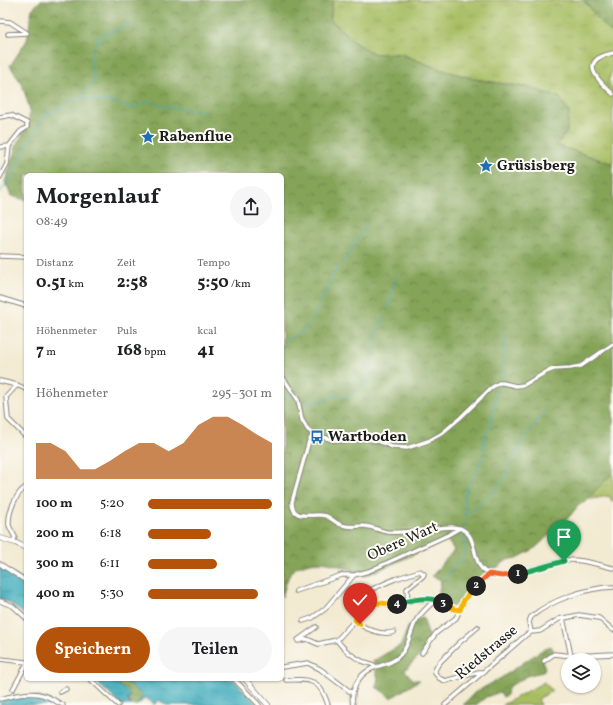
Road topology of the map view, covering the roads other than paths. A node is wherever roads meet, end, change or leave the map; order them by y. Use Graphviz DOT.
graph roads {
  1 [pos="0,20"];
  2 [pos="8,34"];
  3 [pos="613,53"];
  4 [pos="613,94"];
  5 [pos="0,117"];
  6 [pos="9,146"];
  7 [pos="0,147"];
  8 [pos="0,177"];
  9 [pos="0,256"];
  10 [pos="24,257"];
  11 [pos="0,298"];
  12 [pos="24,305"];
  13 [pos="613,344"];
  14 [pos="284,379"];
  15 [pos="0,381"];
  16 [pos="17,385"];
  17 [pos="24,388"];
  18 [pos="313,434"];
  19 [pos="24,435"];
  20 [pos="24,489"];
  21 [pos="460,528"];
  22 [pos="0,538"];
  23 [pos="13,542"];
  24 [pos="24,547"];
  25 [pos="0,564"];
  26 [pos="613,568"];
  27 [pos="489,574"];
  28 [pos="354,575"];
  29 [pos="24,580"];
  30 [pos="613,587"];
  31 [pos="372,590"];
  32 [pos="296,591"];
  33 [pos="1,596"];
  34 [pos="435,600"];
  35 [pos="0,601"];
  36 [pos="408,601"];
  37 [pos="460,610"];
  38 [pos="24,616"];
  39 [pos="563,618"];
  40 [pos="355,620"];
  41 [pos="303,621"];
  42 [pos="316,627"];
  43 [pos="478,627"];
  44 [pos="613,630"];
  45 [pos="394,632"];
  46 [pos="531,632"];
  47 [pos="337,640"];
  48 [pos="422,653"];
  49 [pos="570,653"];
  50 [pos="613,654"];
  51 [pos="561,655"];
  52 [pos="601,655"];
  53 [pos="0,659"];
  54 [pos="544,661"];
  55 [pos="24,664"];
  56 [pos="284,667"];
  57 [pos="376,667"];
  58 [pos="24,668"];
  59 [pos="484,672"];
  60 [pos="286,680"];
  61 [pos="92,681"];
  62 [pos="236,681"];
  63 [pos="246,681"];
  64 [pos="66,688"];
  65 [pos="13,689"];
  66 [pos="60,692"];
  67 [pos="352,694"];
  68 [pos="0,699"];
  69 [pos="63,705"];
  70 [pos="118,705"];
  71 [pos="260,705"];
  72 [pos="268,705"];
  73 [pos="328,705"];
  74 [pos="353,705"];
  75 [pos="445,705"];
  1 -- 2 [label="street"];
  3 -- 4 [label="street"];
  5 -- 6 [label="street"];
  6 -- 7 [label="street"];
  6 -- 8 [label="street"];
  9 -- 10 [label="street"];
  11 -- 12 [label="street"];
  13 -- 18 [label="street"];
  14 -- 18 [label="street"];
  15 -- 16 [label="street"];
  16 -- 17 [label="street"];
  16 -- 19 [label="street"];
  18 -- 21 [label="street"];
  20 -- 23 [label="street"];
  21 -- 27 [label="street"];
  21 -- 28 [label="street, Obere Wart"];
  22 -- 23 [label="main road"];
  23 -- 24 [label="main road"];
  25 -- 29 [label="street"];
  26 -- 27 [label="street"];
  27 -- 37 [label="street"];
  28 -- 32 [label="street, Obere Wart"];
  28 -- 41 [label="street, Obere Wart"];
  30 -- 46 [label="street"];
  31 -- 36 [label="street"];
  33 -- 35 [label="street"];
  34 -- 36 [label="street"];
  34 -- 37 [label="street"];
  34 -- 57 [label="street"];
  35 -- 38 [label="street"];
  36 -- 40 [label="street"];
  37 -- 48 [label="street"];
  39 -- 44 [label="street, Riedstrasse"];
  39 -- 46 [label="street, Riedstrasse"];
  39 -- 49 [label="street"];
  40 -- 45 [label="street"];
  40 -- 47 [label="street"];
  42 -- 47 [label="street"];
  43 -- 59 [label="street"];
  46 -- 59 [label="street, Riedstrasse"];
  47 -- 57 [label="street"];
  50 -- 52 [label="street"];
  51 -- 54 [label="street"];
  53 -- 55 [label="street"];
  56 -- 67 [label="street"];
  57 -- 67 [label="street"];
  58 -- 65 [label="street"];
  59 -- 75 [label="street, Riedstrasse"];
  60 -- 73 [label="street"];
  61 -- 70 [label="street"];
  62 -- 71 [label="street"];
  63 -- 72 [label="main road"];
  64 -- 66 [label="street"];
  67 -- 74 [label="street"];
  68 -- 69 [label="street"];
}
